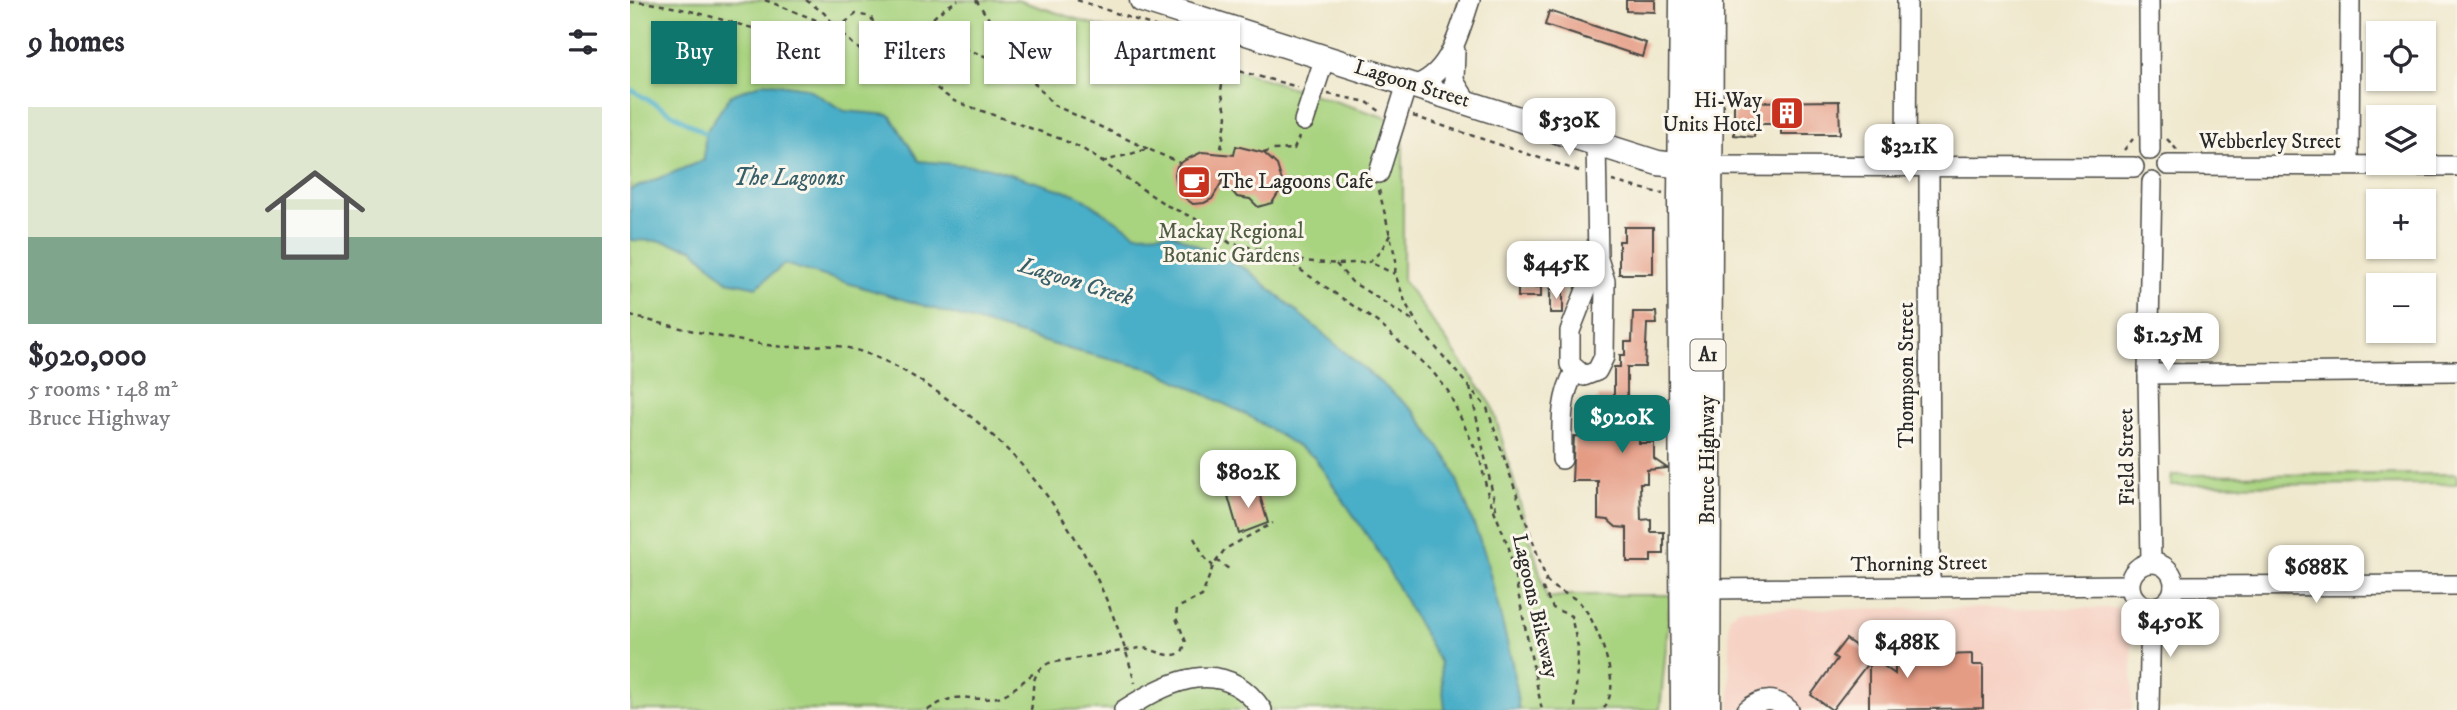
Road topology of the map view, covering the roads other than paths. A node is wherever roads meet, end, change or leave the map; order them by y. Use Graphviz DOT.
graph roads {
  1 [pos="1142,0"];
  2 [pos="1470,0"];
  3 [pos="1685,0"];
  4 [pos="1709,0"];
  5 [pos="1907,0"];
  6 [pos="2149,0"];
  7 [pos="2350,0"];
  8 [pos="1455,43"];
  9 [pos="1325,57"];
  10 [pos="1410,85"];
  11 [pos="1466,100"];
  12 [pos="1304,121"];
  13 [pos="1596,142"];
  14 [pos="2150,150"];
  15 [pos="1906,164"];
  16 [pos="1930,164"];
  17 [pos="2168,165"];
  18 [pos="2349,165"];
  19 [pos="1696,166"];
  20 [pos="2457,166"];
  21 [pos="2134,167"];
  22 [pos="1379,173"];
  23 [pos="2152,183"];
  24 [pos="1598,259"];
  25 [pos="1575,371"];
  26 [pos="2457,371"];
  27 [pos="2148,374"];
  28 [pos="1562,459"];
  29 [pos="2151,563"];
  30 [pos="2129,585"];
  31 [pos="2457,585"];
  32 [pos="1930,586"];
  33 [pos="2174,586"];
  34 [pos="1708,589"];
  35 [pos="2151,608"];
  36 [pos="1124,710"];
  37 [pos="1262,710"];
  38 [pos="1685,710"];
  39 [pos="1706,710"];
  40 [pos="1747,710"];
  41 [pos="1789,710"];
  42 [pos="2149,710"];
  1 -- 9 [label="main road, Lagoon Street"];
  2 -- 8 [label="street"];
  3 -- 19 [label="highway, Bruce Highway / A1"];
  4 -- 19 [label="highway, Bruce Highway / A1"];
  5 -- 15 [label="street"];
  6 -- 14 [label="street"];
  7 -- 18 [label="street"];
  8 -- 10 [label="street"];
  8 -- 11 [label="street"];
  9 -- 10 [label="main road, Lagoon Street"];
  9 -- 12 [label="street"];
  10 -- 11 [label="main road, Lagoon Street"];
  10 -- 22 [label="street"];
  11 -- 13 [label="main road, Lagoon Street"];
  13 -- 19 [label="main road, Lagoon Street"];
  13 -- 24 [label="street"];
  14 -- 17 [label="street"];
  14 -- 21 [label="street"];
  15 -- 16 [label="street"];
  15 -- 19 [label="street"];
  16 -- 21 [label="street"];
  16 -- 32 [label="street, Thompson Street"];
  17 -- 18 [label="street, Webberley Street"];
  17 -- 23 [label="street"];
  18 -- 20 [label="street, Webberley Street"];
  19 -- 34 [label="highway, Bruce Highway / A1"];
  19 -- 38 [label="highway, Bruce Highway / A1"];
  21 -- 23 [label="street"];
  23 -- 27 [label="street, Field Street"];
  24 -- 25 [label="street"];
  24 -- 25 [label="street"];
  25 -- 28 [label="street"];
  26 -- 27 [label="street"];
  27 -- 29 [label="street, Field Street"];
  29 -- 30 [label="street"];
  29 -- 33 [label="street"];
  30 -- 32 [label="street, Thorning Street"];
  30 -- 35 [label="street"];
  31 -- 33 [label="street"];
  32 -- 34 [label="street, Thorning Street"];
  33 -- 35 [label="street"];
  34 -- 39 [label="highway, Bruce Highway / A1"];
  35 -- 42 [label="street"];
  36 -- 37 [label="street"];
  40 -- 41 [label="street"];
}
